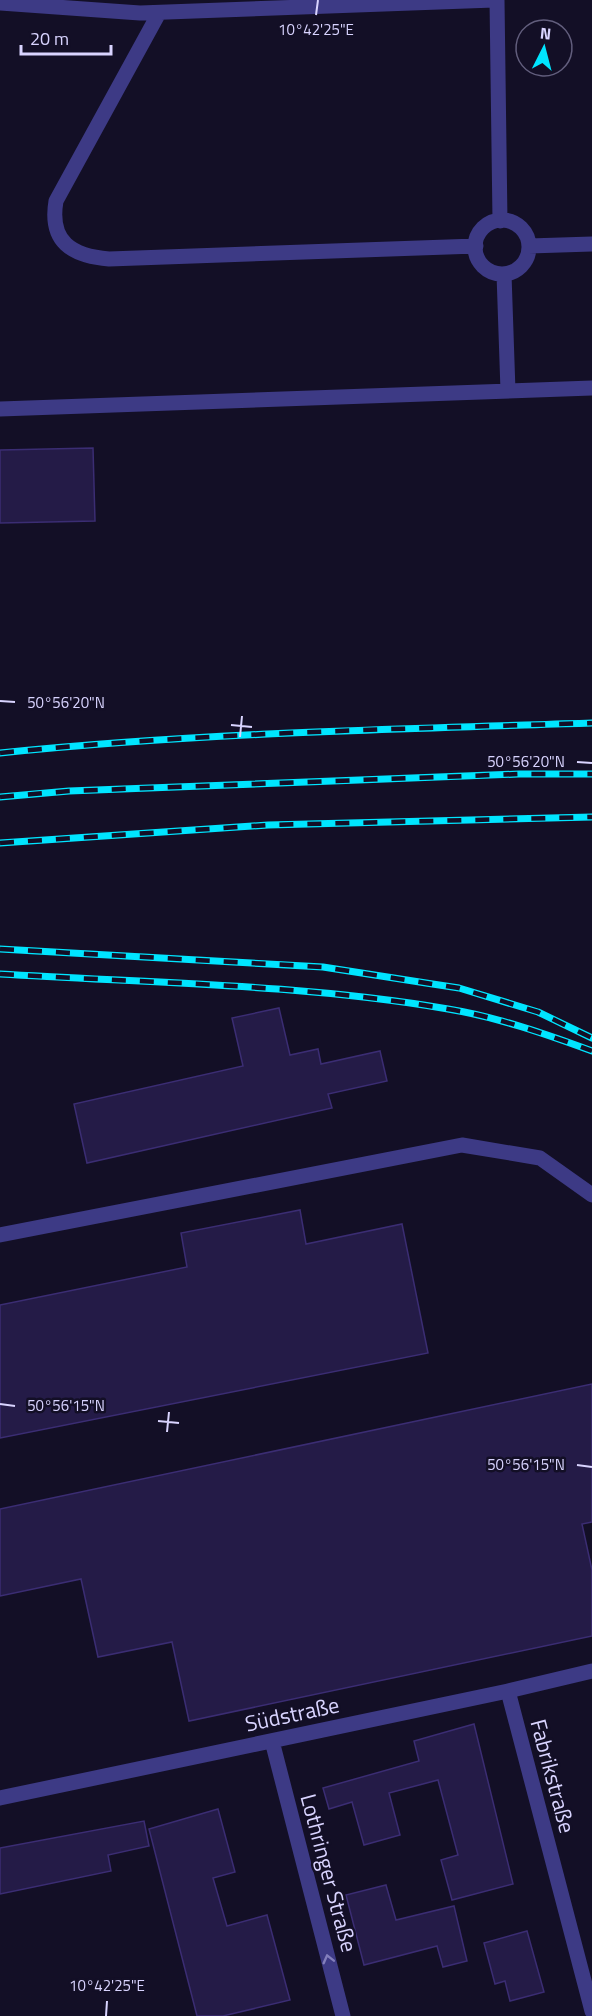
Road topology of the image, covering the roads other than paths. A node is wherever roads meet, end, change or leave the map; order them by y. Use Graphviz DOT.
graph roads {
  1 [pos="495,0"];
  2 [pos="0,3"];
  3 [pos="159,13"];
  4 [pos="500,221"];
  5 [pos="592,244"];
  6 [pos="476,246"];
  7 [pos="529,246"];
  8 [pos="504,274"];
  9 [pos="592,388"];
  10 [pos="508,391"];
  11 [pos="0,409"];
  12 [pos="592,1195"];
  13 [pos="0,1235"];
  14 [pos="592,1671"];
  15 [pos="508,1691"];
  16 [pos="272,1741"];
  17 [pos="0,1798"];
  18 [pos="592,2011"];
  19 [pos="343,2016"];
  1 -- 3 [label="street"];
  1 -- 4 [label="street"];
  2 -- 3 [label="street"];
  3 -- 6 [label="street"];
  4 -- 6 [label="street"];
  4 -- 7 [label="street"];
  5 -- 7 [label="street"];
  6 -- 8 [label="street"];
  7 -- 8 [label="street"];
  8 -- 10 [label="street"];
  9 -- 10 [label="street"];
  10 -- 11 [label="street"];
  12 -- 13 [label="street"];
  14 -- 15 [label="street, Südstraße"];
  15 -- 16 [label="street, Südstraße"];
  15 -- 18 [label="street, Fabrikstraße"];
  16 -- 17 [label="street, Südstraße"];
  19 -- 16 [label="street, Lothringer Straße, one-way"];
}
